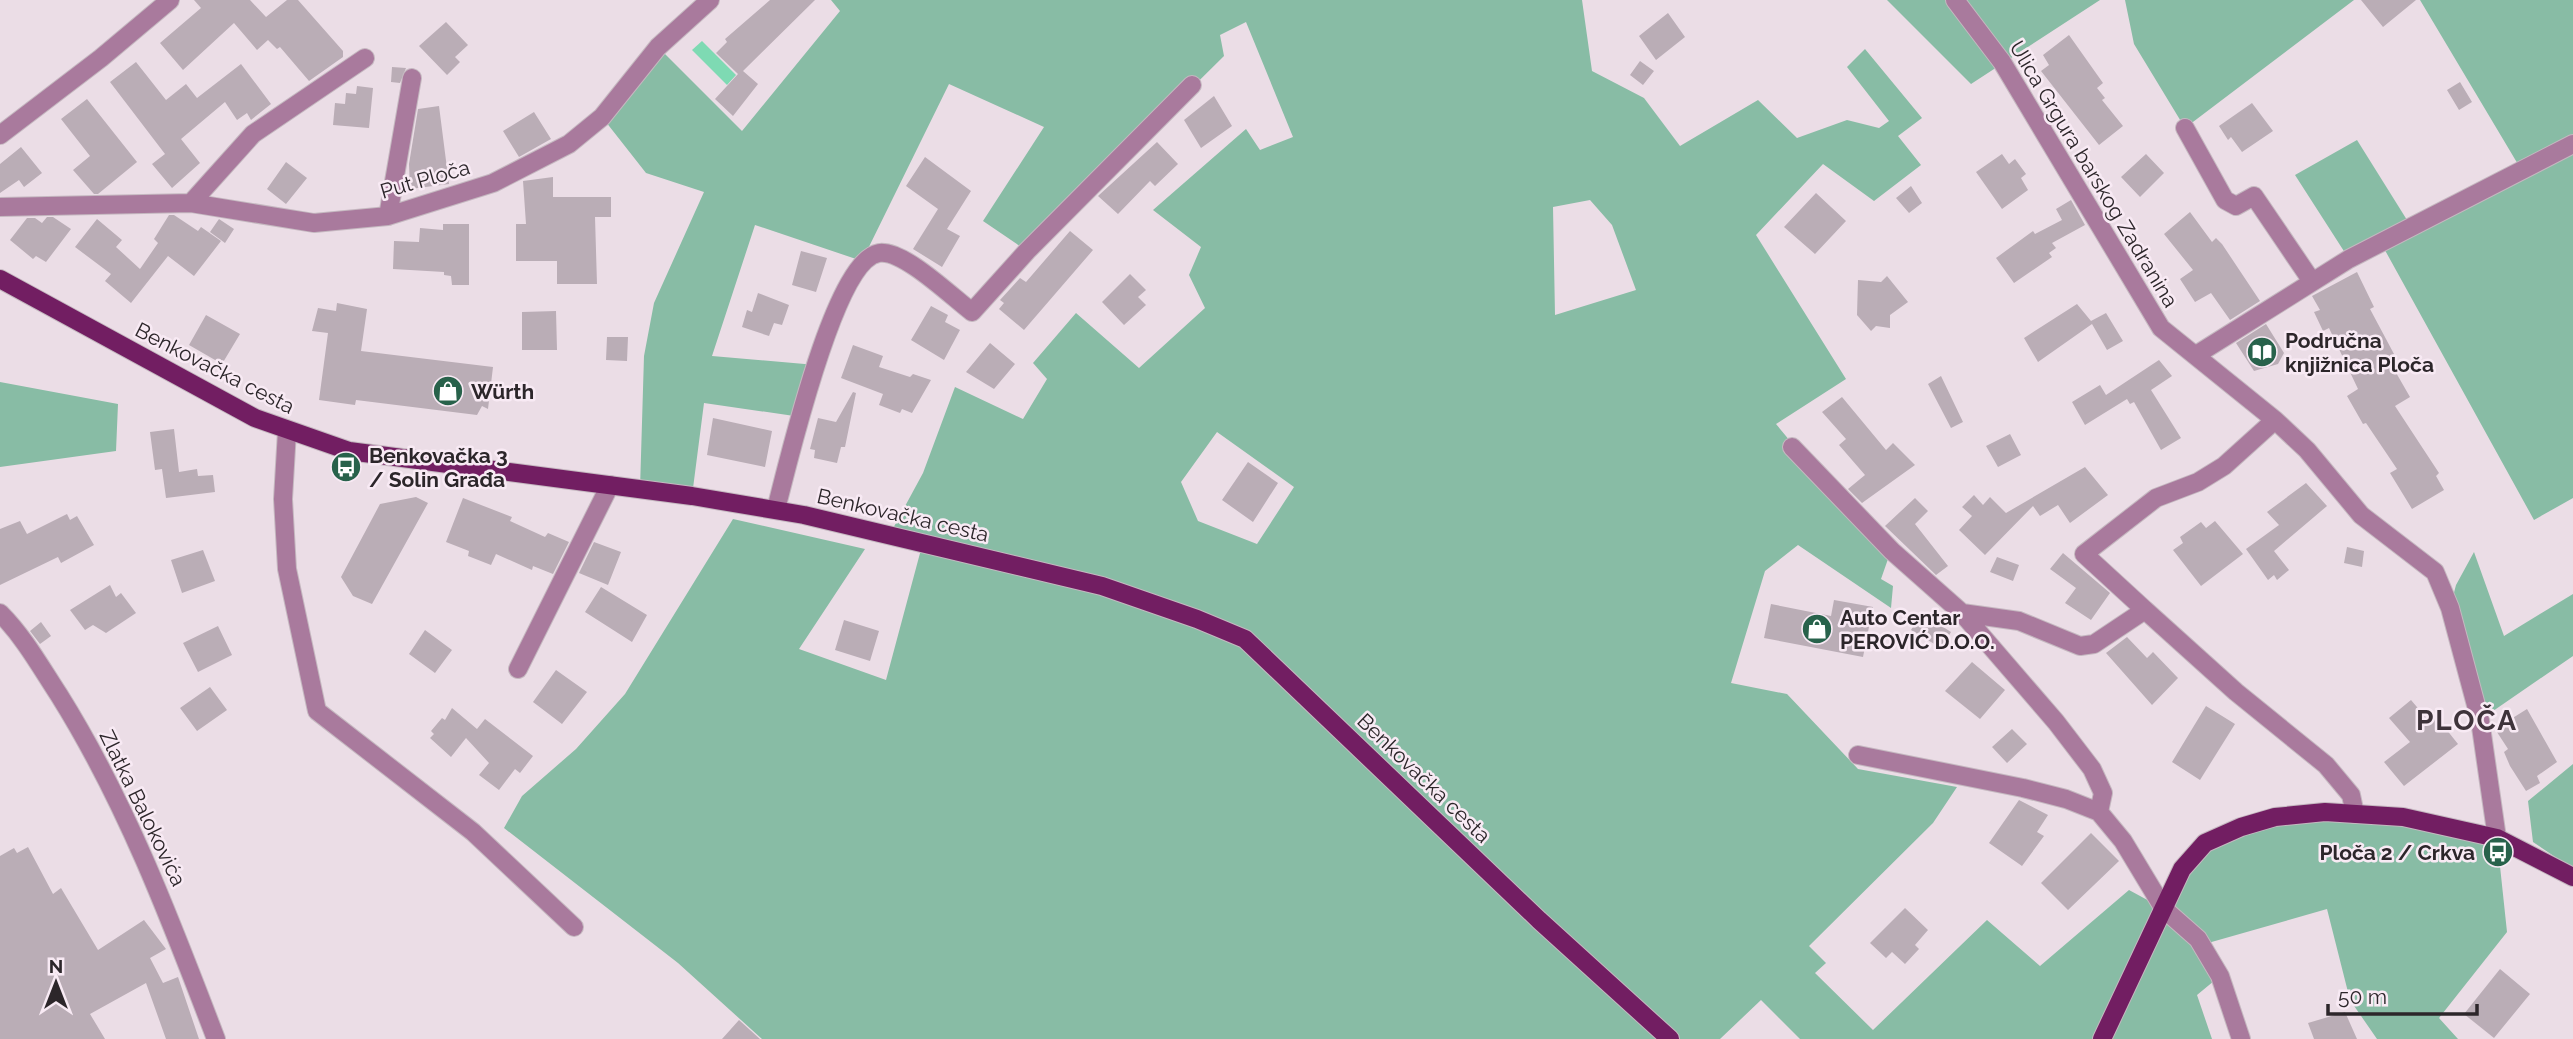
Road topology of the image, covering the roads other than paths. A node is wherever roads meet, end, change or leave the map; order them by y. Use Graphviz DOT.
graph roads {
  1 [pos="170,0"];
  2 [pos="710,0"];
  3 [pos="1955,0"];
  4 [pos="365,58"];
  5 [pos="412,78"];
  6 [pos="1192,85"];
  7 [pos="2185,128"];
  8 [pos="0,135"];
  9 [pos="2573,144"];
  10 [pos="191,203"];
  11 [pos="0,207"];
  12 [pos="388,216"];
  13 [pos="0,279"];
  14 [pos="2311,280"];
  15 [pos="2196,355"];
  16 [pos="2276,420"];
  17 [pos="287,431"];
  18 [pos="1792,447"];
  19 [pos="610,485"];
  20 [pos="776,509"];
  21 [pos="2145,610"];
  22 [pos="0,612"];
  23 [pos="1962,613"];
  24 [pos="518,669"];
  25 [pos="1858,755"];
  26 [pos="2099,813"];
  27 [pos="2354,814"];
  28 [pos="2497,838"];
  29 [pos="2573,877"];
  30 [pos="2164,909"];
  31 [pos="574,927"];
  32 [pos="216,1039"];
  33 [pos="1670,1039"];
  34 [pos="2102,1039"];
  35 [pos="2241,1039"];
  1 -- 8 [label="street"];
  2 -- 12 [label="street, Put Ploča"];
  3 -- 15 [label="street, Ulica Grgura barskog Zadranina"];
  4 -- 10 [label="street"];
  5 -- 12 [label="street"];
  6 -- 20 [label="street"];
  7 -- 14 [label="street"];
  9 -- 14 [label="street"];
  10 -- 11 [label="street, Put Ploča"];
  10 -- 12 [label="street, Put Ploča"];
  13 -- 17 [label="main road, Benkovačka cesta"];
  14 -- 15 [label="street"];
  15 -- 16 [label="street, Ulica Grgura barskog Zadranina"];
  16 -- 21 [label="street"];
  16 -- 28 [label="street, Ulica Grgura barskog Zadranina"];
  17 -- 19 [label="main road, Benkovačka cesta"];
  17 -- 31 [label="street"];
  18 -- 23 [label="street"];
  19 -- 20 [label="main road, Benkovačka cesta"];
  19 -- 24 [label="street"];
  20 -- 33 [label="main road, Benkovačka cesta"];
  21 -- 23 [label="street"];
  21 -- 27 [label="street"];
  22 -- 32 [label="street, Zlatka Balokovića"];
  23 -- 26 [label="street"];
  25 -- 26 [label="street"];
  26 -- 30 [label="street"];
  27 -- 28 [label="main road"];
  27 -- 30 [label="main road"];
  28 -- 29 [label="main road"];
  30 -- 34 [label="main road"];
  30 -- 35 [label="street"];
}
